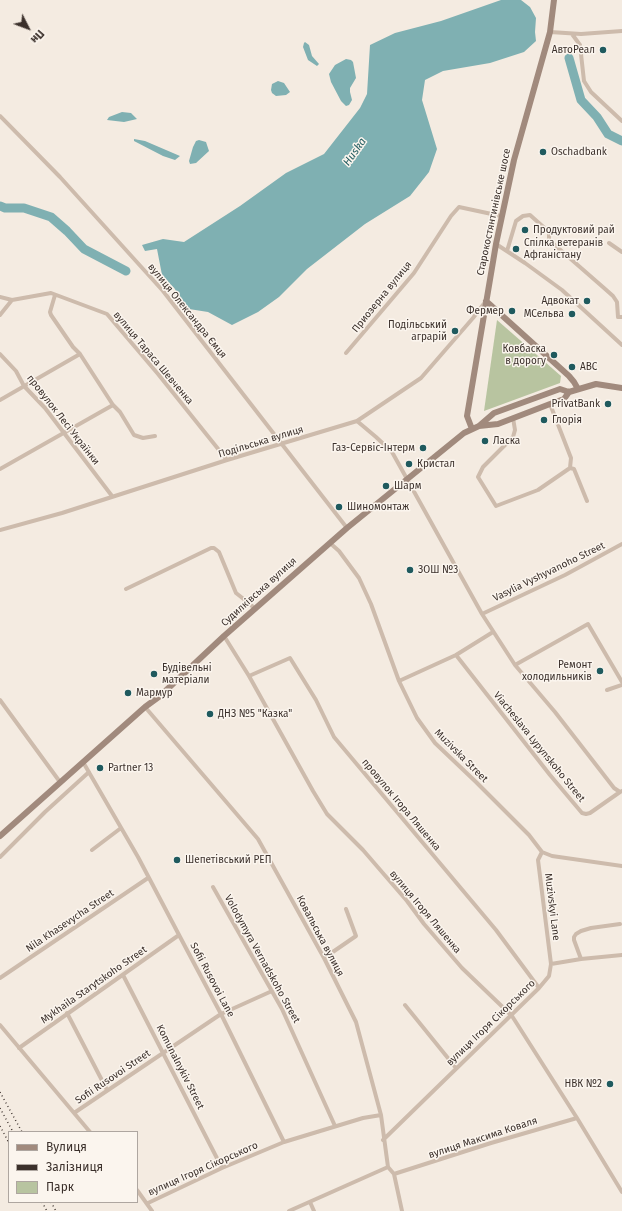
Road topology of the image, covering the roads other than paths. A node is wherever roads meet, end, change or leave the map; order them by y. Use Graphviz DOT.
graph roads {
  1 [pos="554,0"];
  2 [pos="622,31"];
  3 [pos="550,32"];
  4 [pos="572,34"];
  5 [pos="0,116"];
  6 [pos="622,121"];
  7 [pos="501,216"];
  8 [pos="609,243"];
  9 [pos="496,244"];
  10 [pos="507,251"];
  11 [pos="622,252"];
  12 [pos="55,294"];
  13 [pos="0,297"];
  14 [pos="12,300"];
  15 [pos="486,301"];
  16 [pos="0,315"];
  17 [pos="622,317"];
  18 [pos="622,344"];
  19 [pos="346,353"];
  20 [pos="0,354"];
  21 [pos="80,354"];
  22 [pos="24,386"];
  23 [pos="622,388"];
  24 [pos="578,390"];
  25 [pos="569,392"];
  26 [pos="0,400"];
  27 [pos="550,404"];
  28 [pos="113,405"];
  29 [pos="514,418"];
  30 [pos="357,421"];
  31 [pos="479,426"];
  32 [pos="472,429"];
  33 [pos="64,432"];
  34 [pos="155,436"];
  35 [pos="282,444"];
  36 [pos="227,460"];
  37 [pos="570,468"];
  38 [pos="0,469"];
  39 [pos="408,479"];
  40 [pos="112,496"];
  41 [pos="587,501"];
  42 [pos="347,528"];
  43 [pos="0,530"];
  44 [pos="330,542"];
  45 [pos="622,544"];
  46 [pos="126,589"];
  47 [pos="255,609"];
  48 [pos="482,614"];
  49 [pos="493,632"];
  50 [pos="224,636"];
  51 [pos="456,655"];
  52 [pos="515,665"];
  53 [pos="249,676"];
  54 [pos="399,681"];
  55 [pos="622,682"];
  56 [pos="622,685"];
  57 [pos="607,690"];
  58 [pos="0,700"];
  59 [pos="145,707"];
  60 [pos="83,762"];
  61 [pos="89,772"];
  62 [pos="60,782"];
  63 [pos="621,792"];
  64 [pos="121,828"];
  65 [pos="0,836"];
  66 [pos="92,850"];
  67 [pos="542,852"];
  68 [pos="0,857"];
  69 [pos="622,866"];
  70 [pos="148,878"];
  71 [pos="214,887"];
  72 [pos="346,909"];
  73 [pos="620,924"];
  74 [pos="179,935"];
  75 [pos="622,955"];
  76 [pos="324,958"];
  77 [pos="581,959"];
  78 [pos="551,964"];
  79 [pos="123,975"];
  80 [pos="0,978"];
  81 [pos="539,988"];
  82 [pos="272,991"];
  83 [pos="406,1005"];
  84 [pos="67,1013"];
  85 [pos="221,1014"];
  86 [pos="512,1016"];
  87 [pos="0,1025"];
  88 [pos="19,1048"];
  89 [pos="164,1053"];
  90 [pos="456,1068"];
  91 [pos="107,1090"];
  92 [pos="74,1113"];
  93 [pos="381,1115"];
  94 [pos="577,1118"];
  95 [pos="336,1126"];
  96 [pos="89,1131"];
  97 [pos="383,1140"];
  98 [pos="284,1142"];
  99 [pos="388,1167"];
  100 [pos="222,1168"];
  101 [pos="394,1174"];
  102 [pos="138,1191"];
  103 [pos="622,1192"];
  104 [pos="310,1202"];
  105 [pos="148,1203"];
  106 [pos="152,1211"];
  107 [pos="289,1211"];
  108 [pos="314,1211"];
  109 [pos="402,1211"];
  1 -- 3 [label="main road, Старокостянтинівське шосе"];
  2 -- 4 [label="street"];
  3 -- 4 [label="street"];
  3 -- 7 [label="main road, Старокостянтинівське шосе"];
  4 -- 6 [label="street"];
  5 -- 35 [label="street, вулиця Олександра Ємця"];
  7 -- 9 [label="main road, Старокостянтинівське шосе"];
  7 -- 19 [label="street, Приозерна вулиця"];
  8 -- 11 [label="street"];
  9 -- 10 [label="street"];
  9 -- 15 [label="main road, Старокостянтинівське шосе"];
  10 -- 17 [label="street"];
  10 -- 18 [label="street"];
  12 -- 14 [label="street, вулиця Тараса Шевченка"];
  12 -- 21 [label="street"];
  12 -- 36 [label="street, вулиця Тараса Шевченка"];
  13 -- 14 [label="street, вулиця Тараса Шевченка"];
  14 -- 16 [label="street"];
  15 -- 24 [label="main road"];
  15 -- 30 [label="street, Подільська вулиця"];
  15 -- 32 [label="main road, Старокостянтинівське шосе"];
  20 -- 22 [label="street, провулок Лесі Українки"];
  21 -- 22 [label="street"];
  21 -- 28 [label="street"];
  22 -- 26 [label="street"];
  22 -- 33 [label="street, провулок Лесі Українки"];
  23 -- 24 [label="main road"];
  24 -- 25 [label="main road"];
  25 -- 27 [label="main road, Судилківська вулиця"];
  25 -- 31 [label="main road, Судилківська вулиця"];
  27 -- 29 [label="main road, Судилківська вулиця"];
  27 -- 37 [label="street"];
  28 -- 33 [label="street"];
  28 -- 34 [label="street"];
  29 -- 31 [label="main road, Судилківська вулиця"];
  29 -- 37 [label="street"];
  30 -- 35 [label="street, Подільська вулиця"];
  30 -- 39 [label="street"];
  31 -- 32 [label="main road, Судилківська вулиця"];
  32 -- 39 [label="main road, Судилківська вулиця"];
  33 -- 38 [label="street"];
  33 -- 40 [label="street, провулок Лесі Українки"];
  35 -- 36 [label="street, Подільська вулиця"];
  35 -- 42 [label="street, вулиця Олександра Ємця"];
  36 -- 40 [label="street, Подільська вулиця"];
  37 -- 41 [label="street"];
  39 -- 42 [label="main road, Судилківська вулиця"];
  39 -- 48 [label="street"];
  40 -- 43 [label="street, Подільська вулиця"];
  42 -- 44 [label="main road, Судилківська вулиця"];
  44 -- 47 [label="main road, Судилківська вулиця"];
  44 -- 54 [label="street, Muzivska Street"];
  45 -- 48 [label="street, Vasylia Vyshyvanoho Street"];
  46 -- 47 [label="street"];
  47 -- 50 [label="main road, Судилківська вулиця"];
  48 -- 49 [label="street"];
  49 -- 51 [label="street"];
  49 -- 52 [label="street"];
  50 -- 53 [label="street, вулиця Ігоря Ляшенка"];
  50 -- 59 [label="main road, Судилківська вулиця"];
  51 -- 54 [label="street"];
  51 -- 63 [label="street, Viacheslava Lypynskoho Street"];
  52 -- 55 [label="street"];
  52 -- 63 [label="street"];
  53 -- 81 [label="street, провулок Ігора Ляшенка"];
  53 -- 86 [label="street, вулиця Ігоря Ляшенка"];
  54 -- 67 [label="street, Muzivska Street"];
  56 -- 57 [label="street"];
  58 -- 62 [label="street"];
  59 -- 60 [label="main road, Судилківська вулиця"];
  59 -- 76 [label="street, Ковальська вулиця"];
  60 -- 61 [label="street, Sofii Rusovoi Lane"];
  60 -- 62 [label="main road, Судилківська вулиця"];
  61 -- 64 [label="street, Sofii Rusovoi Lane"];
  61 -- 68 [label="street"];
  62 -- 65 [label="main road, Судилківська вулиця"];
  64 -- 66 [label="street"];
  64 -- 70 [label="street, Sofii Rusovoi Lane"];
  67 -- 69 [label="street"];
  67 -- 78 [label="street, Muzivskyi Lane"];
  70 -- 74 [label="street, Sofii Rusovoi Lane"];
  70 -- 80 [label="street, Nila Khasevycha Street"];
  71 -- 82 [label="street, Volodymyra Vernadskoho Street"];
  72 -- 76 [label="street"];
  73 -- 77 [label="street"];
  74 -- 79 [label="street, Mykhaila Starytskoho Street"];
  74 -- 85 [label="street, Sofii Rusovoi Lane"];
  75 -- 77 [label="street"];
  76 -- 93 [label="street, Ковальська вулиця"];
  77 -- 78 [label="street"];
  78 -- 81 [label="street, вулиця Ігоря Сікорського"];
  79 -- 84 [label="street, Mykhaila Starytskoho Street"];
  79 -- 89 [label="street, Komunalnykiv Street"];
  81 -- 86 [label="street, вулиця Ігоря Сікорського"];
  82 -- 85 [label="street, Sofii Rusovoi Street"];
  82 -- 95 [label="street, Volodymyra Vernadskoho Street"];
  83 -- 90 [label="street"];
  84 -- 88 [label="street, Mykhaila Starytskoho Street"];
  84 -- 91 [label="street"];
  85 -- 89 [label="street, Sofii Rusovoi Street"];
  85 -- 98 [label="street, Sofii Rusovoi Lane"];
  86 -- 90 [label="street, вулиця Ігоря Сікорського"];
  86 -- 94 [label="street, вулиця Ігоря Ляшенка"];
  87 -- 88 [label="street"];
  88 -- 92 [label="street"];
  89 -- 91 [label="street, Sofii Rusovoi Street"];
  89 -- 100 [label="street, Komunalnykiv Street"];
  90 -- 97 [label="street, вулиця Ігоря Сікорського"];
  91 -- 92 [label="street, Sofii Rusovoi Street"];
  92 -- 96 [label="street"];
  93 -- 95 [label="street, вулиця Ігоря Сікорського"];
  93 -- 97 [label="street, Ковальська вулиця"];
  94 -- 101 [label="street, вулиця Максима Коваля"];
  94 -- 103 [label="street, вулиця Ігоря Ляшенка"];
  95 -- 98 [label="street, вулиця Ігоря Сікорського"];
  97 -- 99 [label="street, Ковальська вулиця"];
  98 -- 100 [label="street, вулиця Ігоря Сікорського"];
  99 -- 101 [label="street"];
  99 -- 104 [label="street"];
  100 -- 105 [label="street, вулиця Ігоря Сікорського"];
  101 -- 109 [label="street"];
  102 -- 105 [label="street"];
  104 -- 107 [label="street"];
  104 -- 108 [label="street"];
  105 -- 106 [label="street"];
}
